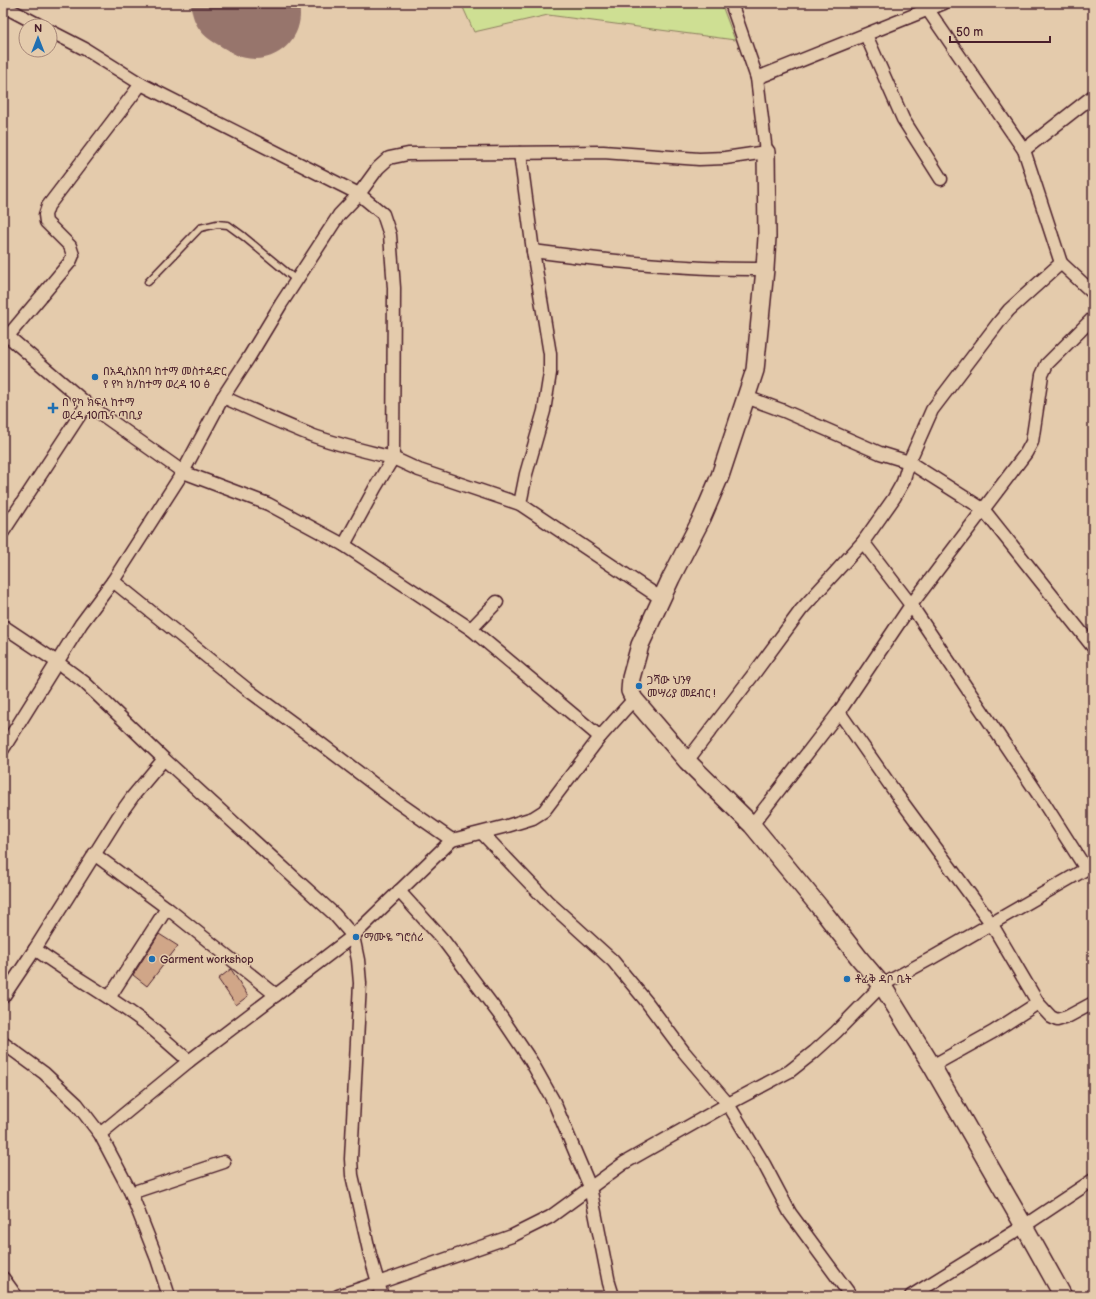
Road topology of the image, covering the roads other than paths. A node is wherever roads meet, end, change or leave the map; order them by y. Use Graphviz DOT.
graph roads {
  1 [pos="732,3"];
  2 [pos="944,3"];
  3 [pos="3,6"];
  4 [pos="924,7"];
  5 [pos="26,18"];
  6 [pos="58,35"];
  7 [pos="866,35"];
  8 [pos="757,78"];
  9 [pos="141,84"];
  10 [pos="1093,96"];
  11 [pos="1024,150"];
  12 [pos="766,152"];
  13 [pos="520,153"];
  14 [pos="941,179"];
  15 [pos="359,194"];
  16 [pos="533,251"];
  17 [pos="1061,263"];
  18 [pos="765,269"];
  19 [pos="296,280"];
  20 [pos="148,282"];
  21 [pos="1093,293"];
  22 [pos="1093,318"];
  23 [pos="6,334"];
  24 [pos="223,397"];
  25 [pos="746,397"];
  26 [pos="87,404"];
  27 [pos="394,458"];
  28 [pos="909,462"];
  29 [pos="184,472"];
  30 [pos="520,504"];
  31 [pos="983,509"];
  32 [pos="5,523"];
  33 [pos="863,542"];
  34 [pos="344,545"];
  35 [pos="113,581"];
  36 [pos="662,599"];
  37 [pos="497,602"];
  38 [pos="911,605"];
  39 [pos="3,626"];
  40 [pos="471,629"];
  41 [pos="1093,646"];
  42 [pos="57,662"];
  43 [pos="634,699"];
  44 [pos="840,712"];
  45 [pos="600,737"];
  46 [pos="3,749"];
  47 [pos="164,760"];
  48 [pos="687,761"];
  49 [pos="752,825"];
  50 [pos="482,832"];
  51 [pos="452,840"];
  52 [pos="94,854"];
  53 [pos="1090,867"];
  54 [pos="399,891"];
  55 [pos="167,908"];
  56 [pos="991,923"];
  57 [pos="353,936"];
  58 [pos="35,949"];
  59 [pos="882,985"];
  60 [pos="276,995"];
  61 [pos="3,997"];
  62 [pos="109,998"];
  63 [pos="1038,1003"];
  64 [pos="1093,1003"];
  65 [pos="3,1043"];
  66 [pos="189,1061"];
  67 [pos="932,1066"];
  68 [pos="728,1104"];
  69 [pos="100,1134"];
  70 [pos="224,1162"];
  71 [pos="1093,1180"];
  72 [pos="590,1188"];
  73 [pos="131,1193"];
  74 [pos="1024,1226"];
  75 [pos="3,1278"];
  76 [pos="378,1283"];
  77 [pos="16,1296"];
  78 [pos="169,1296"];
  79 [pos="338,1296"];
  80 [pos="382,1296"];
  81 [pos="613,1296"];
  82 [pos="851,1296"];
  83 [pos="911,1296"];
  84 [pos="1063,1296"];
  1 -- 8 [label="street"];
  2 -- 4 [label="street"];
  3 -- 5 [label="street"];
  4 -- 7 [label="street"];
  4 -- 11 [label="street"];
  6 -- 9 [label="street"];
  7 -- 8 [label="street"];
  7 -- 14 [label="street"];
  8 -- 12 [label="street"];
  9 -- 15 [label="street"];
  9 -- 23 [label="street"];
  10 -- 11 [label="street"];
  11 -- 17 [label="street"];
  12 -- 13 [label="street"];
  12 -- 18 [label="main road"];
  13 -- 15 [label="street"];
  13 -- 16 [label="street"];
  15 -- 19 [label="street"];
  15 -- 27 [label="street"];
  16 -- 18 [label="street"];
  16 -- 30 [label="street"];
  17 -- 21 [label="street"];
  17 -- 28 [label="street"];
  18 -- 25 [label="main road"];
  19 -- 20 [label="lane"];
  19 -- 24 [label="street"];
  22 -- 31 [label="street"];
  23 -- 26 [label="street"];
  24 -- 27 [label="street"];
  24 -- 29 [label="street"];
  25 -- 28 [label="street"];
  25 -- 36 [label="main road"];
  26 -- 29 [label="street"];
  26 -- 32 [label="street"];
  27 -- 30 [label="street"];
  27 -- 34 [label="street"];
  28 -- 31 [label="street"];
  28 -- 33 [label="street"];
  29 -- 34 [label="street"];
  29 -- 35 [label="street"];
  30 -- 36 [label="street"];
  31 -- 38 [label="street"];
  31 -- 41 [label="street"];
  33 -- 38 [label="street"];
  33 -- 48 [label="street"];
  34 -- 40 [label="street"];
  35 -- 42 [label="street"];
  35 -- 51 [label="street"];
  36 -- 43 [label="main road"];
  37 -- 40 [label="street"];
  38 -- 44 [label="street"];
  38 -- 53 [label="street"];
  39 -- 42 [label="street"];
  40 -- 45 [label="street"];
  42 -- 46 [label="street"];
  42 -- 47 [label="street"];
  43 -- 45 [label="street"];
  43 -- 48 [label="main road"];
  44 -- 49 [label="street"];
  44 -- 56 [label="street"];
  45 -- 50 [label="street"];
  47 -- 52 [label="street"];
  47 -- 57 [label="street"];
  48 -- 49 [label="main road"];
  49 -- 59 [label="main road"];
  50 -- 51 [label="street"];
  50 -- 68 [label="street"];
  51 -- 54 [label="street"];
  52 -- 55 [label="street"];
  52 -- 58 [label="street"];
  53 -- 56 [label="street"];
  54 -- 57 [label="street"];
  54 -- 72 [label="street"];
  55 -- 60 [label="street"];
  55 -- 62 [label="street"];
  56 -- 59 [label="street"];
  56 -- 63 [label="street"];
  57 -- 60 [label="street"];
  57 -- 76 [label="street"];
  58 -- 61 [label="street"];
  58 -- 62 [label="street"];
  59 -- 67 [label="main road"];
  59 -- 68 [label="street"];
  60 -- 66 [label="street"];
  62 -- 66 [label="street"];
  63 -- 64 [label="street"];
  63 -- 67 [label="street"];
  65 -- 69 [label="street"];
  66 -- 69 [label="street"];
  67 -- 74 [label="main road"];
  68 -- 72 [label="street"];
  68 -- 82 [label="street"];
  69 -- 73 [label="street"];
  70 -- 73 [label="street"];
  71 -- 74 [label="street"];
  72 -- 76 [label="street"];
  72 -- 81 [label="street"];
  73 -- 78 [label="street"];
  74 -- 83 [label="street"];
  74 -- 84 [label="main road"];
  75 -- 77 [label="street"];
  76 -- 79 [label="street"];
  76 -- 80 [label="street"];
}
